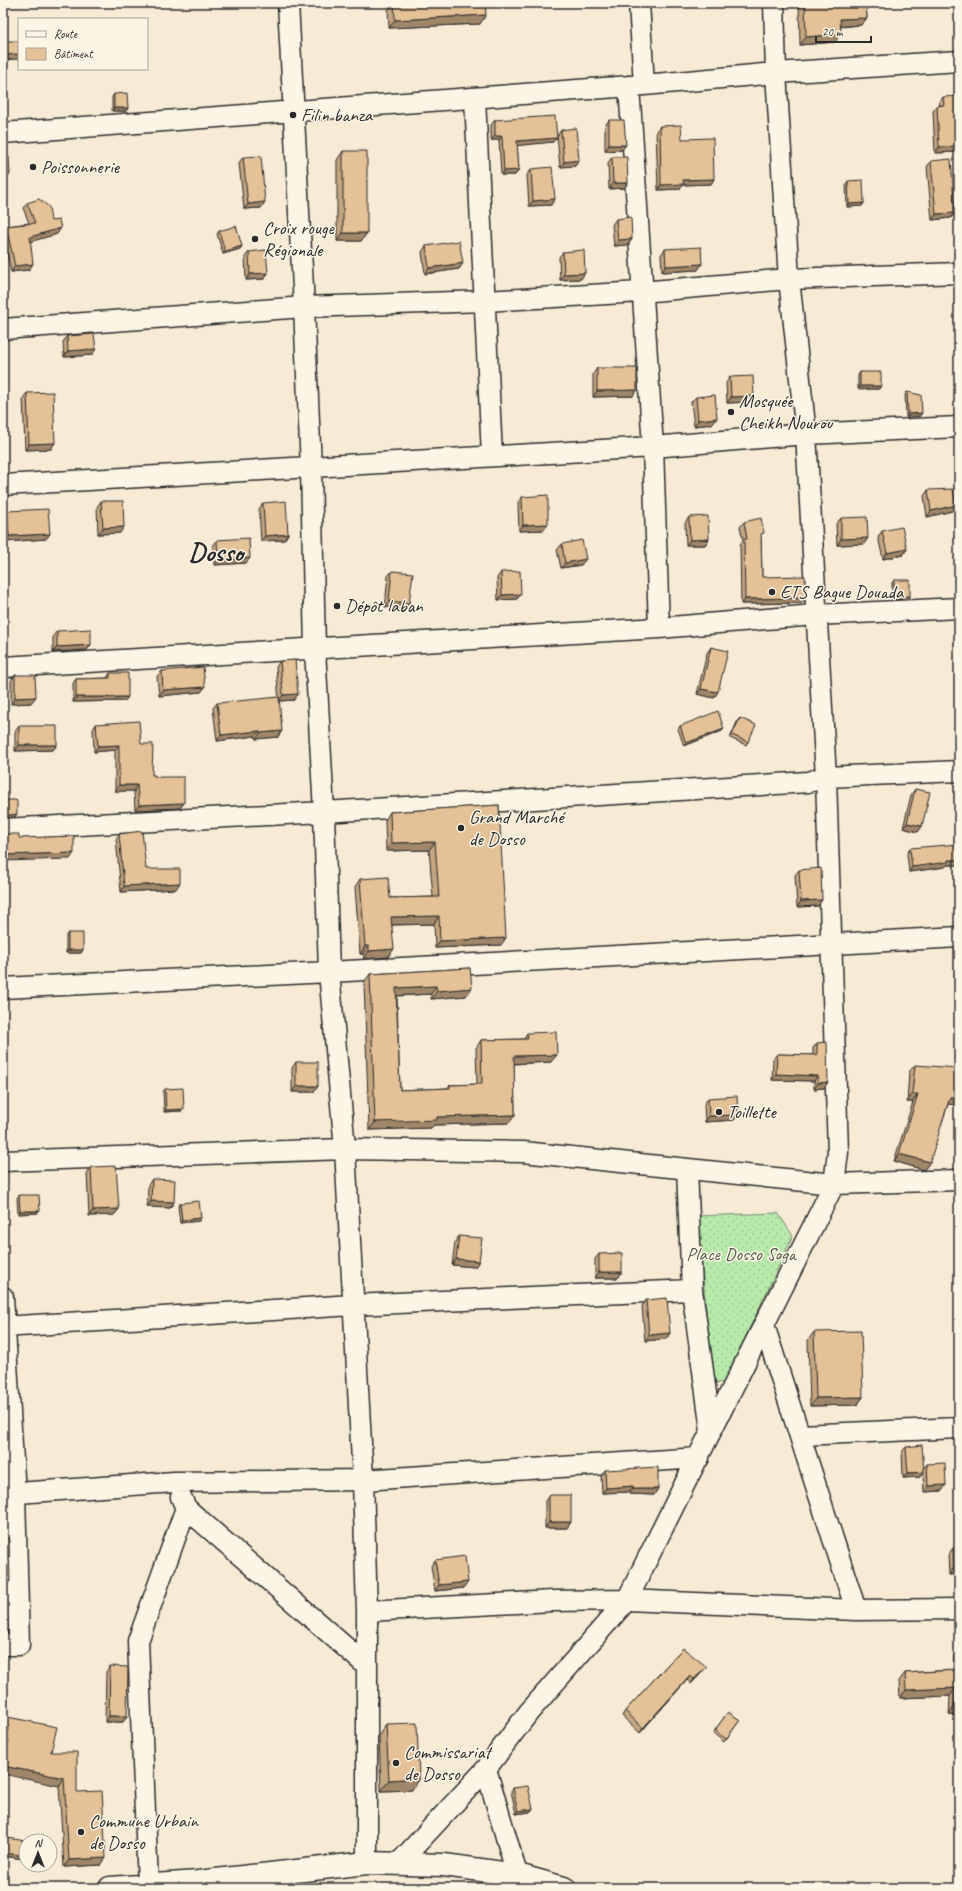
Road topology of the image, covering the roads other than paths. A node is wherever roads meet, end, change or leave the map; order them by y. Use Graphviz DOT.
graph roads {
  1 [pos="288,3"];
  2 [pos="639,3"];
  3 [pos="774,3"];
  4 [pos="959,61"];
  5 [pos="776,73"];
  6 [pos="637,86"];
  7 [pos="475,98"];
  8 [pos="295,112"];
  9 [pos="3,134"];
  10 [pos="959,273"];
  11 [pos="789,279"];
  12 [pos="641,292"];
  13 [pos="485,301"];
  14 [pos="304,307"];
  15 [pos="3,329"];
  16 [pos="959,427"];
  17 [pos="806,434"];
  18 [pos="653,447"];
  19 [pos="492,456"];
  20 [pos="311,468"];
  21 [pos="3,485"];
  22 [pos="959,608"];
  23 [pos="815,615"];
  24 [pos="659,628"];
  25 [pos="315,649"];
  26 [pos="3,667"];
  27 [pos="959,770"];
  28 [pos="826,777"];
  29 [pos="324,812"];
  30 [pos="3,829"];
  31 [pos="959,937"];
  32 [pos="831,944"];
  33 [pos="329,972"];
  34 [pos="3,988"];
  35 [pos="345,1149"];
  36 [pos="3,1160"];
  37 [pos="687,1169"];
  38 [pos="959,1180"];
  39 [pos="834,1184"];
  40 [pos="692,1290"];
  41 [pos="3,1297"];
  42 [pos="353,1305"];
  43 [pos="764,1325"];
  44 [pos="4,1327"];
  45 [pos="959,1428"];
  46 [pos="711,1430"];
  47 [pos="800,1435"];
  48 [pos="699,1458"];
  49 [pos="363,1480"];
  50 [pos="174,1482"];
  51 [pos="9,1494"];
  52 [pos="186,1508"];
  53 [pos="627,1600"];
  54 [pos="959,1609"];
  55 [pos="367,1610"];
  56 [pos="856,1610"];
  57 [pos="3,1645"];
  58 [pos="366,1666"];
  59 [pos="486,1769"];
  60 [pos="367,1863"];
  61 [pos="399,1863"];
  62 [pos="519,1882"];
  63 [pos="148,1885"];
  64 [pos="198,1885"];
  65 [pos="110,1888"];
  66 [pos="564,1888"];
  1 -- 8 [label="street"];
  2 -- 6 [label="street"];
  3 -- 5 [label="street"];
  4 -- 5 [label="street"];
  5 -- 6 [label="street"];
  5 -- 11 [label="street"];
  6 -- 7 [label="street"];
  6 -- 12 [label="street"];
  7 -- 8 [label="street"];
  7 -- 13 [label="street"];
  8 -- 9 [label="street"];
  8 -- 14 [label="street"];
  10 -- 11 [label="street"];
  11 -- 12 [label="street"];
  11 -- 17 [label="street"];
  12 -- 13 [label="street"];
  12 -- 18 [label="street"];
  13 -- 14 [label="street"];
  13 -- 19 [label="street"];
  14 -- 15 [label="street"];
  14 -- 20 [label="street"];
  16 -- 17 [label="street"];
  17 -- 18 [label="street"];
  17 -- 23 [label="street"];
  18 -- 19 [label="street"];
  18 -- 24 [label="street"];
  19 -- 20 [label="street"];
  20 -- 21 [label="street"];
  20 -- 25 [label="street"];
  22 -- 23 [label="street"];
  23 -- 24 [label="street"];
  23 -- 28 [label="street"];
  24 -- 25 [label="street"];
  25 -- 26 [label="street"];
  25 -- 29 [label="street"];
  27 -- 28 [label="street"];
  28 -- 29 [label="street"];
  28 -- 32 [label="street"];
  29 -- 30 [label="street"];
  29 -- 33 [label="street"];
  31 -- 32 [label="street"];
  32 -- 33 [label="street"];
  32 -- 39 [label="street"];
  33 -- 34 [label="street"];
  33 -- 35 [label="street"];
  35 -- 36 [label="street"];
  35 -- 37 [label="street"];
  35 -- 42 [label="street"];
  37 -- 39 [label="street"];
  37 -- 40 [label="street"];
  38 -- 39 [label="street"];
  39 -- 43 [label="street"];
  40 -- 42 [label="street"];
  40 -- 46 [label="street"];
  41 -- 44 [label="street"];
  42 -- 44 [label="street"];
  42 -- 49 [label="street"];
  43 -- 46 [label="street"];
  43 -- 47 [label="street"];
  44 -- 51 [label="street"];
  45 -- 47 [label="street"];
  46 -- 48 [label="street"];
  47 -- 56 [label="street"];
  48 -- 49 [label="street"];
  48 -- 53 [label="street"];
  49 -- 50 [label="street"];
  49 -- 55 [label="street"];
  50 -- 51 [label="street"];
  50 -- 52 [label="street"];
  51 -- 57 [label="street"];
  52 -- 58 [label="street"];
  52 -- 63 [label="street"];
  53 -- 55 [label="street"];
  53 -- 56 [label="street"];
  53 -- 59 [label="street"];
  54 -- 56 [label="street"];
  55 -- 58 [label="street"];
  58 -- 60 [label="street"];
  59 -- 61 [label="street"];
  59 -- 62 [label="street"];
  60 -- 61 [label="highway"];
  60 -- 64 [label="highway"];
  61 -- 62 [label="highway"];
  62 -- 66 [label="highway"];
  63 -- 64 [label="highway"];
  63 -- 65 [label="highway"];
}
